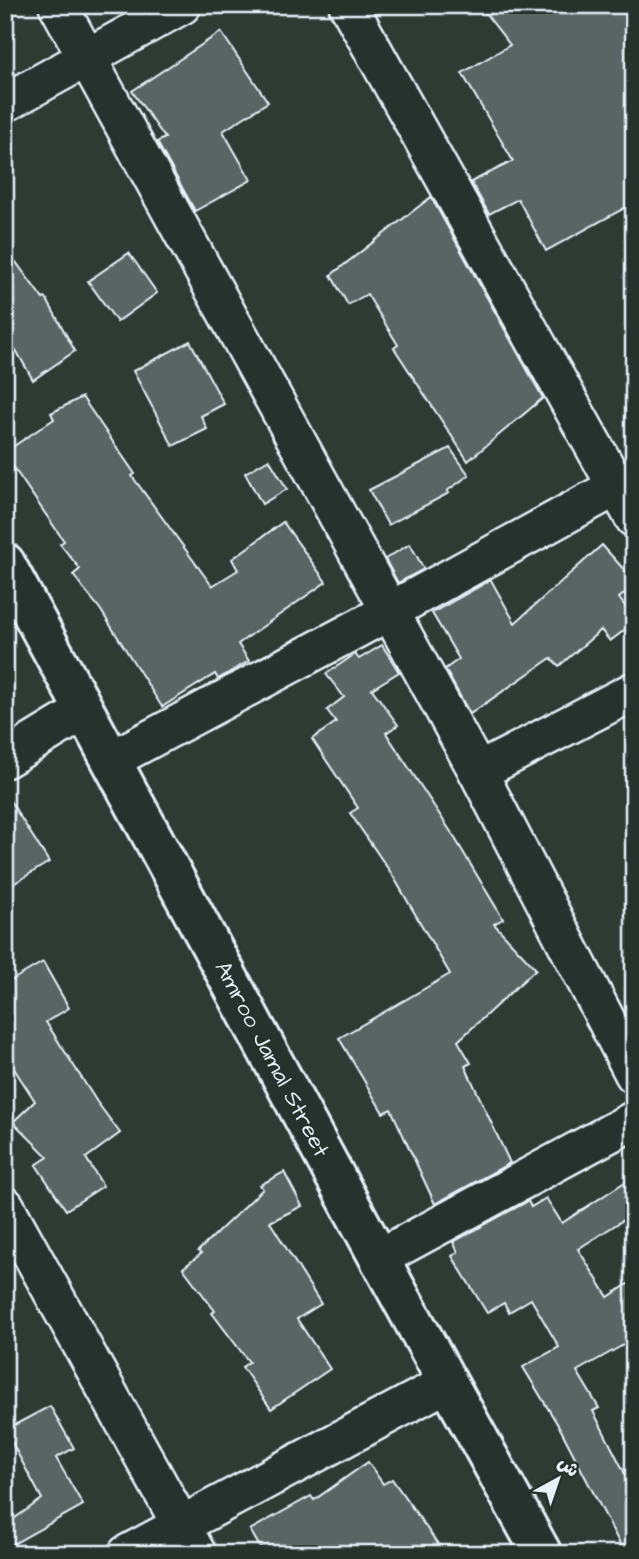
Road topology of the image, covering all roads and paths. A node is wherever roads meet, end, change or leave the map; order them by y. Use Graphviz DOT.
graph roads {
  1 [pos="58,5"];
  2 [pos="181,5"];
  3 [pos="348,5"];
  4 [pos="86,59"];
  5 [pos="5,103"];
  6 [pos="625,481"];
  7 [pos="634,518"];
  8 [pos="5,563"];
  9 [pos="390,611"];
  10 [pos="634,691"];
  11 [pos="84,711"];
  12 [pos="5,759"];
  13 [pos="111,760"];
  14 [pos="478,772"];
  15 [pos="634,1074"];
  16 [pos="634,1120"];
  17 [pos="5,1206"];
  18 [pos="379,1258"];
  19 [pos="447,1383"];
  20 [pos="188,1539"];
  21 [pos="127,1554"];
  22 [pos="542,1554"];
  1 -- 4 [label="street"];
  2 -- 4 [label="street"];
  3 -- 6 [label="street"];
  4 -- 5 [label="street"];
  4 -- 9 [label="street"];
  6 -- 7 [label="street"];
  6 -- 9 [label="street"];
  8 -- 11 [label="street, Amroo Jamal Street"];
  9 -- 13 [label="street"];
  9 -- 14 [label="street"];
  10 -- 14 [label="street"];
  11 -- 12 [label="street"];
  11 -- 13 [label="street, Amroo Jamal Street"];
  13 -- 18 [label="street, Amroo Jamal Street"];
  14 -- 15 [label="street"];
  16 -- 18 [label="street"];
  17 -- 20 [label="street"];
  18 -- 19 [label="street, Amroo Jamal Street"];
  19 -- 20 [label="street"];
  19 -- 22 [label="street, Amroo Jamal Street"];
  20 -- 21 [label="street"];
}
